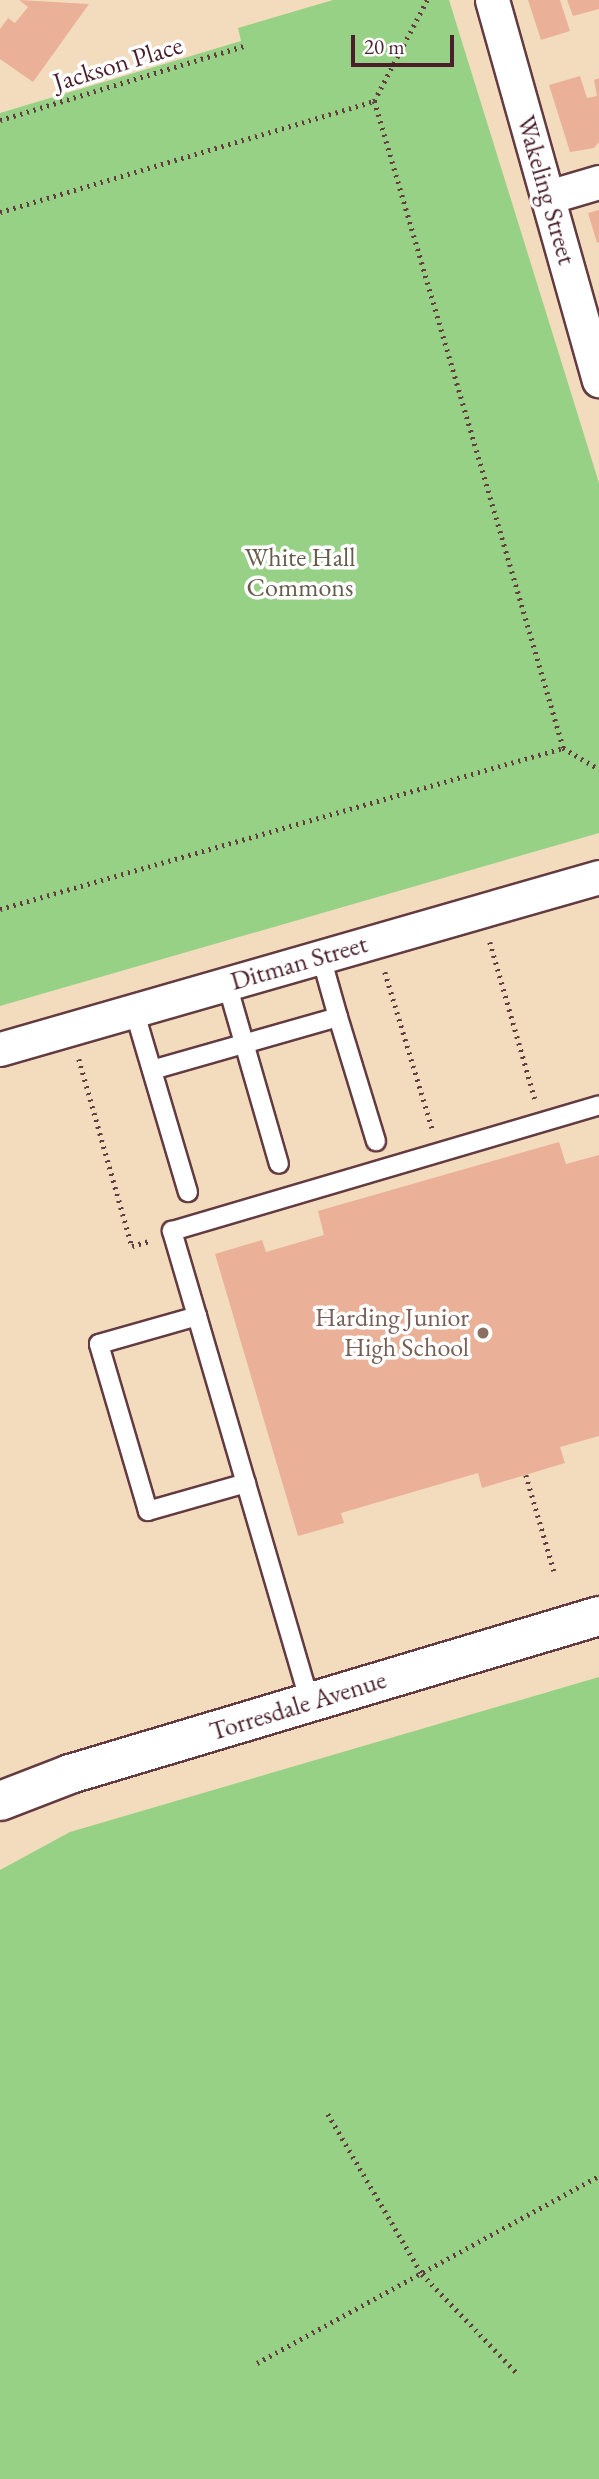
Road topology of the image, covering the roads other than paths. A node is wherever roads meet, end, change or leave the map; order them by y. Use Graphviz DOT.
graph roads {
  1 [pos="492,0"];
  2 [pos="599,182"];
  3 [pos="548,197"];
  4 [pos="599,380"];
  5 [pos="599,877"];
  6 [pos="321,957"];
  7 [pos="227,984"];
  8 [pos="134,1010"];
  9 [pos="338,1017"];
  10 [pos="244,1044"];
  11 [pos="0,1049"];
  12 [pos="152,1070"];
  13 [pos="599,1105"];
  14 [pos="376,1141"];
  15 [pos="279,1164"];
  16 [pos="188,1192"];
  17 [pos="197,1315"];
  18 [pos="246,1483"];
  19 [pos="599,1616"];
  20 [pos="310,1702"];
  21 [pos="0,1801"];
  1 -- 3 [label="street, Wakeling Street"];
  2 -- 3 [label="street"];
  3 -- 4 [label="street, Wakeling Street"];
  5 -- 6 [label="street, Ditman Street"];
  6 -- 7 [label="street, Ditman Street"];
  6 -- 9 [label="lane"];
  7 -- 8 [label="street, Ditman Street"];
  7 -- 10 [label="lane"];
  8 -- 11 [label="street, Ditman Street"];
  8 -- 12 [label="lane"];
  9 -- 10 [label="lane"];
  9 -- 14 [label="lane"];
  10 -- 12 [label="lane"];
  10 -- 15 [label="lane"];
  12 -- 16 [label="lane"];
  13 -- 17 [label="lane"];
  17 -- 18 [label="lane"];
  17 -- 18 [label="lane"];
  18 -- 20 [label="lane"];
  19 -- 20 [label="main road, Torresdale Avenue"];
  20 -- 21 [label="main road, Torresdale Avenue"];
}
